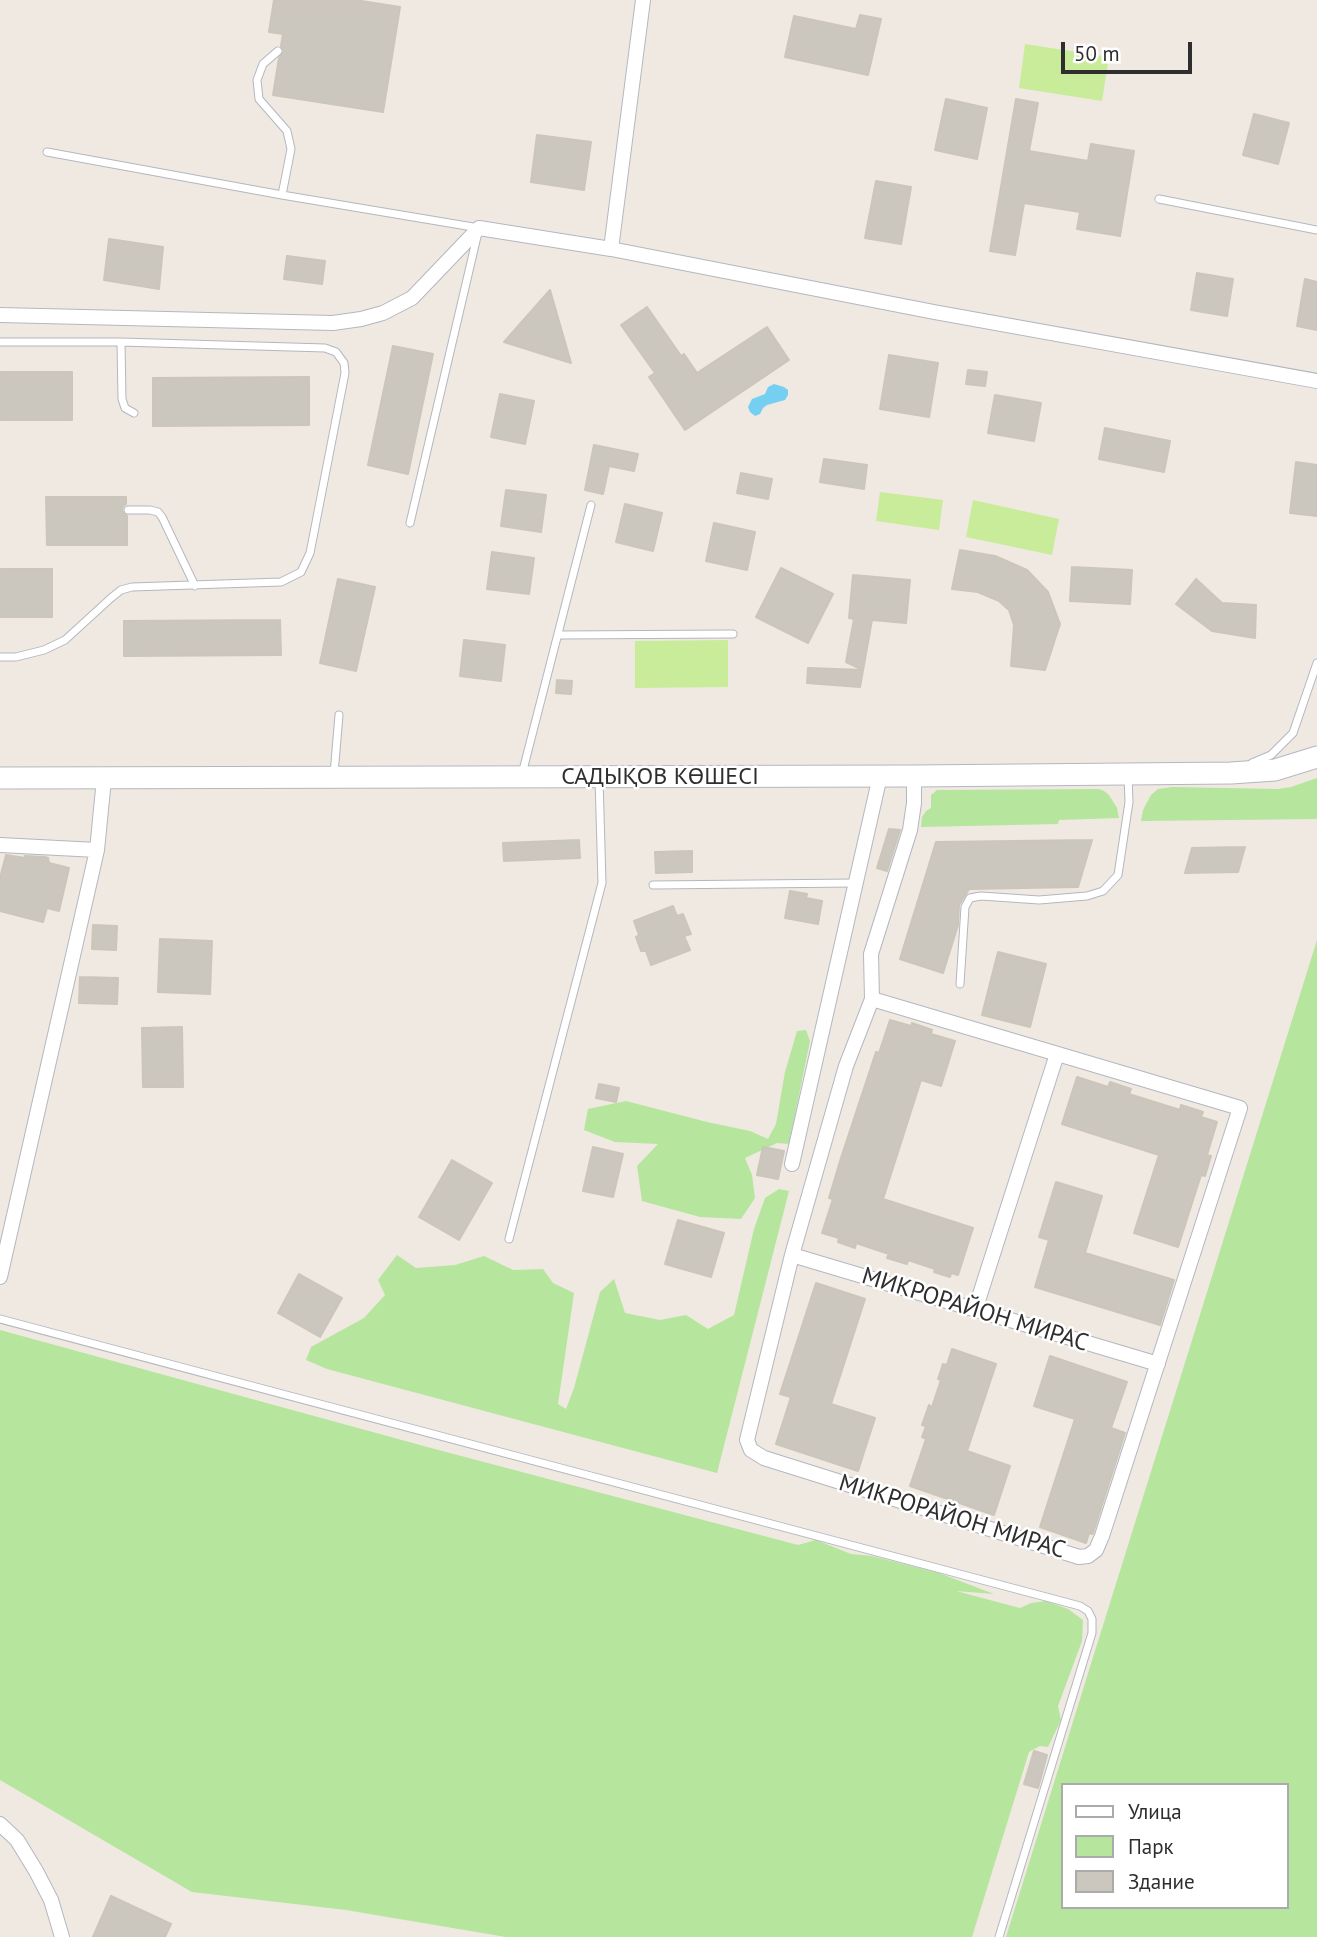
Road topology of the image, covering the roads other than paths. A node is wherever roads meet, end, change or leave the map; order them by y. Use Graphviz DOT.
graph roads {
  1 [pos="643,0"];
  2 [pos="278,51"];
  3 [pos="47,152"];
  4 [pos="282,195"];
  5 [pos="1159,199"];
  6 [pos="479,228"];
  7 [pos="1317,230"];
  8 [pos="611,248"];
  9 [pos="0,315"];
  10 [pos="0,342"];
  11 [pos="121,342"];
  12 [pos="1317,381"];
  13 [pos="134,413"];
  14 [pos="591,505"];
  15 [pos="128,510"];
  16 [pos="410,523"];
  17 [pos="195,586"];
  18 [pos="733,634"];
  19 [pos="558,635"];
  20 [pos="0,657"];
  21 [pos="1317,663"];
  22 [pos="339,715"];
  23 [pos="1317,757"];
  24 [pos="1231,773"];
  25 [pos="1128,774"];
  26 [pos="880,776"];
  27 [pos="914,776"];
  28 [pos="599,777"];
  29 [pos="0,778"];
  30 [pos="334,778"];
  31 [pos="521,778"];
  32 [pos="104,779"];
  33 [pos="0,845"];
  34 [pos="97,850"];
  35 [pos="857,883"];
  36 [pos="653,885"];
  37 [pos="960,984"];
  38 [pos="872,999"];
  39 [pos="1057,1054"];
  40 [pos="792,1164"];
  41 [pos="509,1238"];
  42 [pos="792,1255"];
  43 [pos="0,1277"];
  44 [pos="975,1310"];
  45 [pos="0,1319"];
  46 [pos="1158,1364"];
  47 [pos="0,1824"];
  48 [pos="62,1937"];
  49 [pos="999,1937"];
  1 -- 8 [label="street"];
  2 -- 4 [label="lane"];
  3 -- 4 [label="lane"];
  4 -- 6 [label="lane"];
  5 -- 7 [label="lane"];
  6 -- 8 [label="street"];
  6 -- 9 [label="street"];
  6 -- 16 [label="lane"];
  8 -- 12 [label="street"];
  10 -- 11 [label="lane"];
  11 -- 13 [label="lane"];
  11 -- 17 [label="lane"];
  14 -- 19 [label="lane"];
  15 -- 17 [label="lane"];
  17 -- 20 [label="lane"];
  18 -- 19 [label="lane"];
  19 -- 31 [label="lane"];
  21 -- 24 [label="lane"];
  22 -- 30 [label="lane"];
  23 -- 24 [label="street, САДЫҚОВ КӨШЕСІ"];
  24 -- 25 [label="street, САДЫҚОВ КӨШЕСІ"];
  25 -- 27 [label="street, САДЫҚОВ КӨШЕСІ"];
  25 -- 37 [label="lane"];
  26 -- 27 [label="street, САДЫҚОВ КӨШЕСІ"];
  26 -- 28 [label="street, САДЫҚОВ КӨШЕСІ"];
  26 -- 35 [label="street"];
  27 -- 38 [label="street, МИКРОРАЙОН МИРАС"];
  28 -- 31 [label="street, САДЫҚОВ КӨШЕСІ"];
  28 -- 41 [label="lane"];
  29 -- 32 [label="street, САДЫҚОВ КӨШЕСІ"];
  30 -- 31 [label="street, САДЫҚОВ КӨШЕСІ"];
  30 -- 32 [label="street, САДЫҚОВ КӨШЕСІ"];
  32 -- 34 [label="street"];
  33 -- 34 [label="street"];
  34 -- 43 [label="street"];
  35 -- 36 [label="lane"];
  35 -- 40 [label="street"];
  38 -- 39 [label="street, МИКРОРАЙОН МИРАС"];
  38 -- 42 [label="street, МИКРОРАЙОН МИРАС"];
  39 -- 44 [label="street, МИКРОРАЙОН МИРАС"];
  39 -- 46 [label="street, МИКРОРАЙОН МИРАС"];
  42 -- 44 [label="street, МИКРОРАЙОН МИРАС"];
  42 -- 46 [label="street, МИКРОРАЙОН МИРАС"];
  44 -- 46 [label="street, МИКРОРАЙОН МИРАС"];
  45 -- 49 [label="lane"];
  47 -- 48 [label="street"];
}
